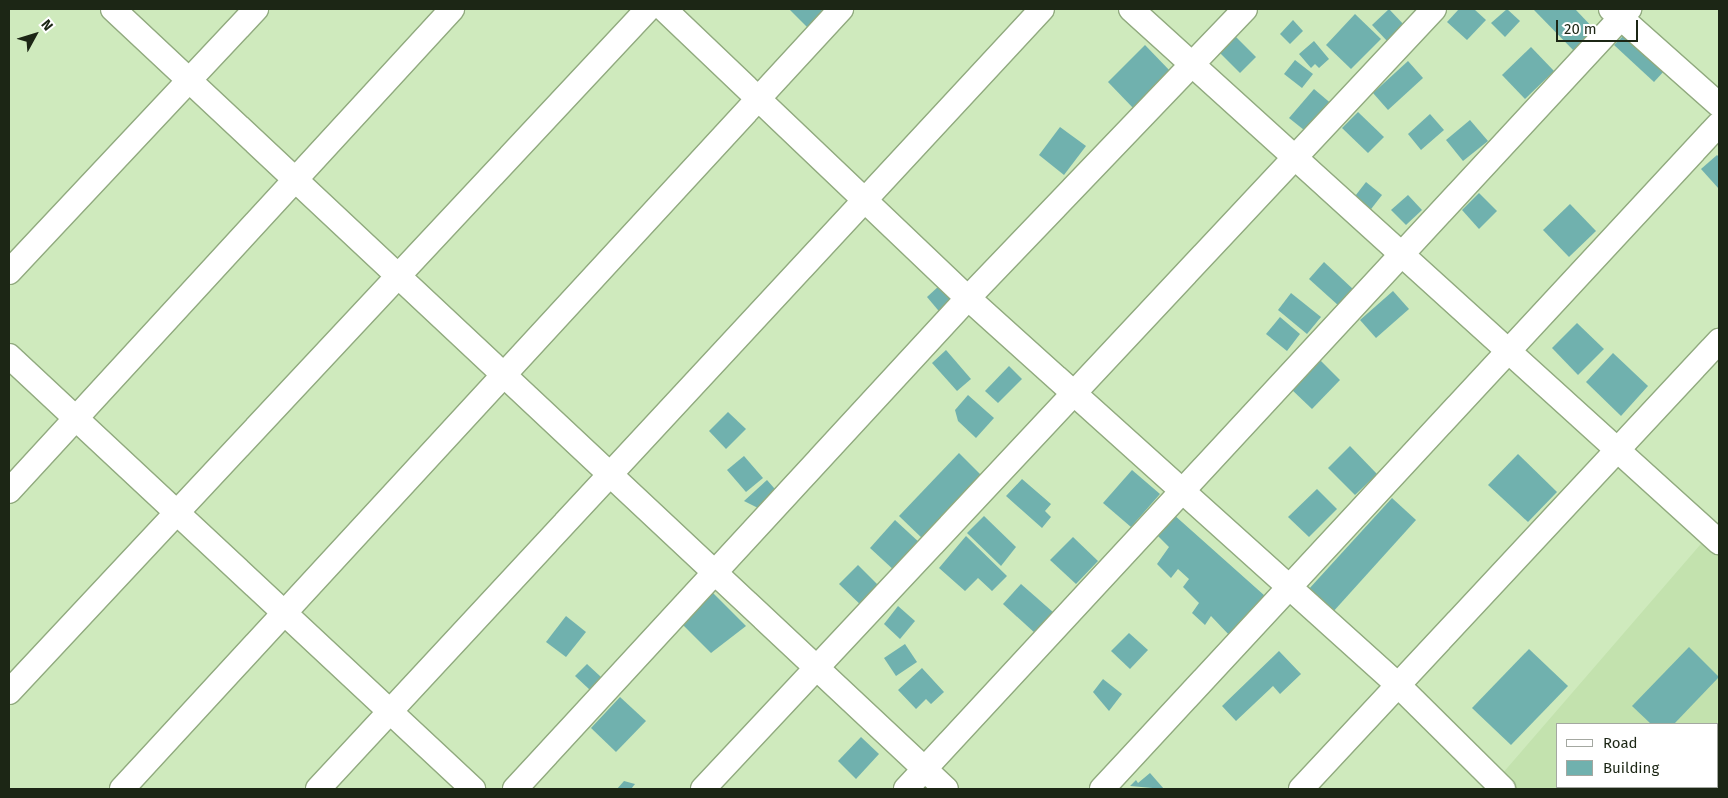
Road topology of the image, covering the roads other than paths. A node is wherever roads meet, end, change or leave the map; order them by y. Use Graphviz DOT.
graph roads {
  1 [pos="113,9"];
  2 [pos="256,9"];
  3 [pos="452,9"];
  4 [pos="648,9"];
  5 [pos="664,9"];
  6 [pos="841,9"];
  7 [pos="1042,9"];
  8 [pos="1132,9"];
  9 [pos="1245,9"];
  10 [pos="1434,9"];
  11 [pos="1620,12"];
  12 [pos="1193,66"];
  13 [pos="192,79"];
  14 [pos="759,98"];
  15 [pos="1719,105"];
  16 [pos="1719,124"];
  17 [pos="1295,157"];
  18 [pos="295,180"];
  19 [pos="866,198"];
  20 [pos="1402,252"];
  21 [pos="9,272"];
  22 [pos="401,278"];
  23 [pos="968,298"];
  24 [pos="1719,341"];
  25 [pos="1510,353"];
  26 [pos="9,356"];
  27 [pos="504,375"];
  28 [pos="1075,392"];
  29 [pos="78,418"];
  30 [pos="1619,450"];
  31 [pos="612,472"];
  32 [pos="1180,488"];
  33 [pos="9,491"];
  34 [pos="179,512"];
  35 [pos="1719,542"];
  36 [pos="715,573"];
  37 [pos="1286,588"];
  38 [pos="286,611"];
  39 [pos="819,665"];
  40 [pos="1398,685"];
  41 [pos="9,692"];
  42 [pos="390,712"];
  43 [pos="924,770"];
  44 [pos="122,789"];
  45 [pos="318,789"];
  46 [pos="473,789"];
  47 [pos="515,789"];
  48 [pos="703,789"];
  49 [pos="906,789"];
  50 [pos="946,789"];
  51 [pos="1102,789"];
  52 [pos="1301,789"];
  53 [pos="1502,789"];
  1 -- 13 [label="street"];
  2 -- 13 [label="street"];
  3 -- 18 [label="street"];
  4 -- 22 [label="street"];
  5 -- 14 [label="street"];
  6 -- 14 [label="street"];
  7 -- 19 [label="street"];
  8 -- 12 [label="street"];
  9 -- 12 [label="street"];
  10 -- 17 [label="street"];
  11 -- 15 [label="street"];
  11 -- 20 [label="street"];
  12 -- 17 [label="street"];
  12 -- 23 [label="street"];
  13 -- 18 [label="street"];
  13 -- 21 [label="street"];
  14 -- 19 [label="street"];
  14 -- 27 [label="street"];
  16 -- 25 [label="street"];
  17 -- 20 [label="street"];
  17 -- 28 [label="street"];
  18 -- 22 [label="street"];
  18 -- 29 [label="street"];
  19 -- 23 [label="street"];
  19 -- 31 [label="street"];
  20 -- 25 [label="street"];
  20 -- 32 [label="street"];
  22 -- 27 [label="street"];
  22 -- 34 [label="street"];
  23 -- 28 [label="street"];
  23 -- 36 [label="street"];
  24 -- 30 [label="street"];
  25 -- 30 [label="street"];
  25 -- 37 [label="street"];
  26 -- 29 [label="street"];
  27 -- 31 [label="street"];
  27 -- 38 [label="street"];
  28 -- 32 [label="street"];
  28 -- 39 [label="street"];
  29 -- 33 [label="street"];
  29 -- 34 [label="street"];
  30 -- 35 [label="street"];
  30 -- 40 [label="street"];
  31 -- 36 [label="street"];
  31 -- 42 [label="street"];
  32 -- 37 [label="street"];
  32 -- 43 [label="street"];
  34 -- 38 [label="street"];
  34 -- 41 [label="street"];
  36 -- 39 [label="street"];
  36 -- 47 [label="street"];
  37 -- 40 [label="street"];
  37 -- 51 [label="street"];
  38 -- 42 [label="street"];
  38 -- 44 [label="street"];
  39 -- 43 [label="street"];
  39 -- 48 [label="street"];
  40 -- 52 [label="street"];
  40 -- 53 [label="street"];
  42 -- 45 [label="street"];
  42 -- 46 [label="street"];
  43 -- 49 [label="street"];
  43 -- 50 [label="street"];
}
